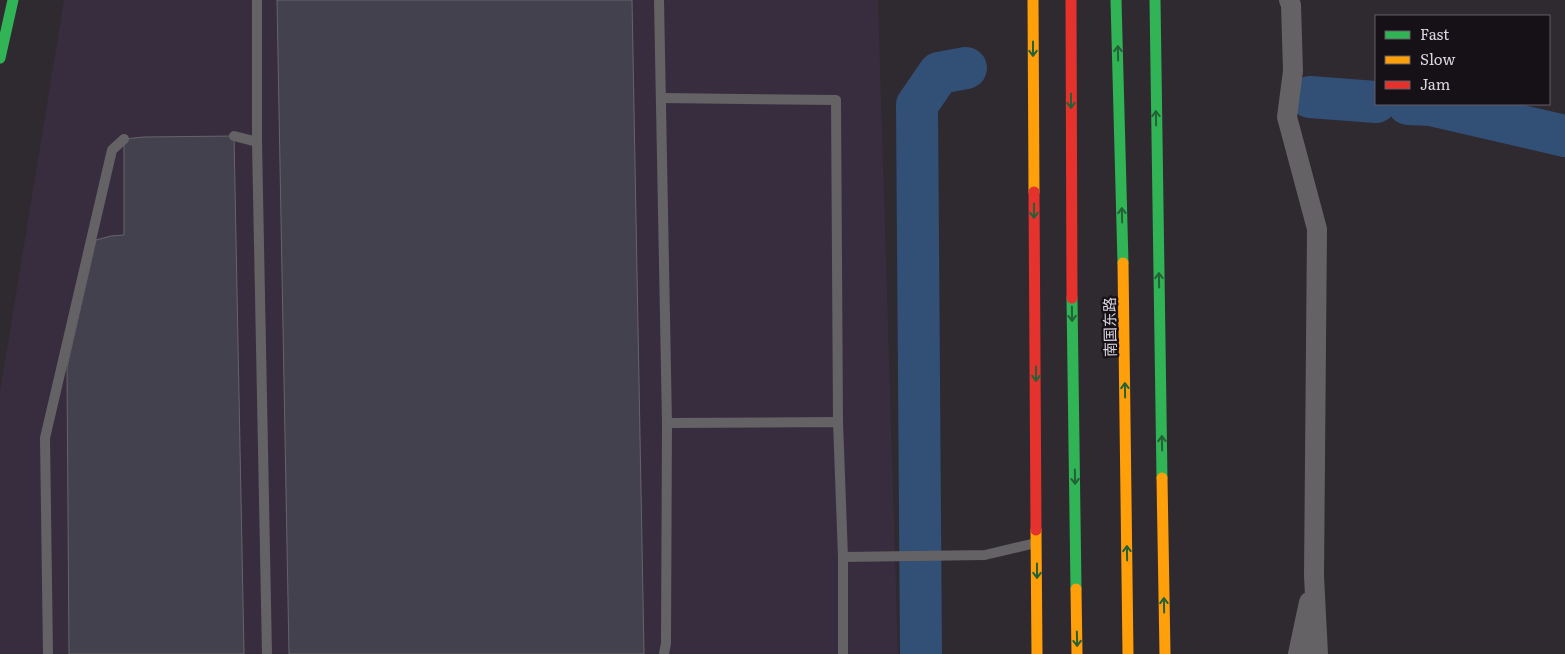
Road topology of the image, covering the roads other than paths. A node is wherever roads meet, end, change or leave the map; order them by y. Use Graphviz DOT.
graph roads {
  1 [pos="12,0"];
  2 [pos="257,0"];
  3 [pos="660,0"];
  4 [pos="1033,0"];
  5 [pos="1071,0"];
  6 [pos="1116,0"];
  7 [pos="1155,0"];
  8 [pos="1289,0"];
  9 [pos="0,58"];
  10 [pos="661,98"];
  11 [pos="234,136"];
  12 [pos="124,139"];
  13 [pos="257,142"];
  14 [pos="838,422"];
  15 [pos="667,423"];
  16 [pos="1037,542"];
  17 [pos="843,557"];
  18 [pos="1314,576"];
  19 [pos="48,654"];
  20 [pos="267,654"];
  21 [pos="664,654"];
  22 [pos="843,654"];
  23 [pos="1037,654"];
  24 [pos="1077,654"];
  25 [pos="1128,654"];
  26 [pos="1165,654"];
  27 [pos="1298,654"];
  28 [pos="1318,654"];
  1 -- 9 [label="main road"];
  2 -- 13 [label="lane"];
  3 -- 10 [label="lane"];
  4 -- 16 [label="main road, one-way"];
  5 -- 24 [label="main road, one-way"];
  25 -- 6 [label="main road, 南国东路, one-way"];
  26 -- 7 [label="main road, one-way"];
  8 -- 18 [label="street"];
  10 -- 14 [label="lane"];
  10 -- 15 [label="lane"];
  11 -- 13 [label="lane"];
  12 -- 19 [label="lane"];
  13 -- 20 [label="lane"];
  14 -- 15 [label="lane"];
  14 -- 17 [label="lane"];
  15 -- 21 [label="lane"];
  16 -- 17 [label="lane"];
  16 -- 23 [label="main road, one-way"];
  17 -- 22 [label="lane"];
  18 -- 27 [label="street"];
  18 -- 28 [label="street"];
}
